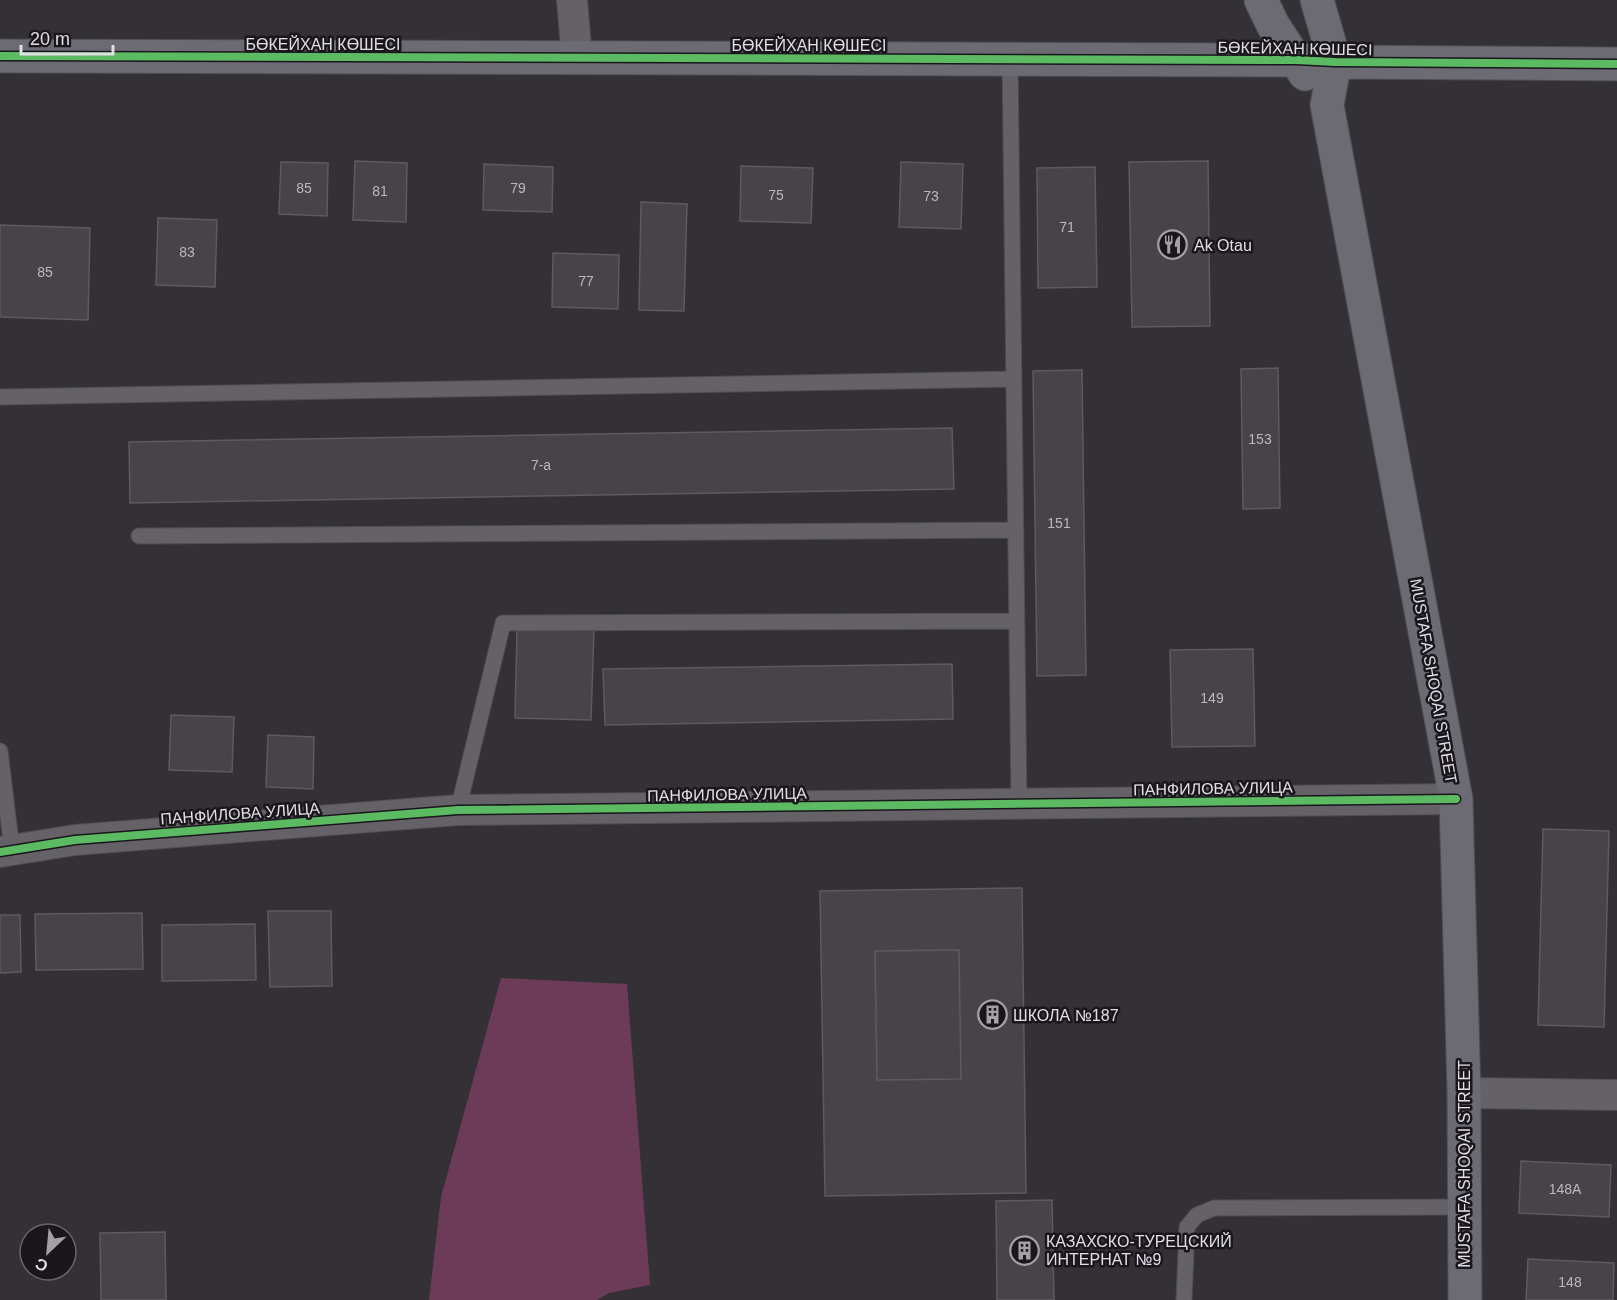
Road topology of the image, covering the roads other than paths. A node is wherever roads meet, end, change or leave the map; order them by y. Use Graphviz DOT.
graph roads {
  1 [pos="572,0"];
  2 [pos="1261,0"];
  3 [pos="1317,0"];
  4 [pos="0,56"];
  5 [pos="577,58"];
  6 [pos="1010,59"];
  7 [pos="1296,60"];
  8 [pos="1335,62"];
  9 [pos="1617,64"];
  10 [pos="1327,105"];
  11 [pos="1014,380"];
  12 [pos="0,397"];
  13 [pos="1016,530"];
  14 [pos="139,536"];
  15 [pos="1017,621"];
  16 [pos="0,751"];
  17 [pos="1456,799"];
  18 [pos="1019,804"];
  19 [pos="458,810"];
  20 [pos="6,851"];
  21 [pos="1464,1093"];
  22 [pos="1617,1095"];
  23 [pos="1465,1207"];
  24 [pos="1184,1300"];
  25 [pos="1465,1300"];
  1 -- 5 [label="street"];
  2 -- 7 [label="street, MUSTAFA SHOQAI STREET"];
  3 -- 8 [label="street, MUSTAFA SHOQAI STREET"];
  4 -- 5 [label="street, БӨКЕЙХАН КӨШЕСІ"];
  5 -- 6 [label="street, БӨКЕЙХАН КӨШЕСІ"];
  6 -- 7 [label="street, БӨКЕЙХАН КӨШЕСІ"];
  6 -- 11 [label="lane"];
  7 -- 8 [label="street, БӨКЕЙХАН КӨШЕСІ"];
  7 -- 10 [label="street, MUSTAFA SHOQAI STREET"];
  8 -- 9 [label="street, БӨКЕЙХАН КӨШЕСІ"];
  8 -- 10 [label="street, MUSTAFA SHOQAI STREET"];
  10 -- 17 [label="street, MUSTAFA SHOQAI STREET"];
  11 -- 12 [label="lane"];
  11 -- 13 [label="lane"];
  13 -- 14 [label="lane"];
  13 -- 15 [label="lane"];
  15 -- 18 [label="lane"];
  15 -- 19 [label="lane"];
  16 -- 20 [label="lane"];
  17 -- 18 [label="street, ПАНФИЛОВА УЛИЦА"];
  17 -- 21 [label="street, MUSTAFA SHOQAI STREET"];
  18 -- 19 [label="street, ПАНФИЛОВА УЛИЦА"];
  19 -- 20 [label="street, ПАНФИЛОВА УЛИЦА"];
  21 -- 22 [label="street"];
  21 -- 23 [label="street, MUSTAFA SHOQAI STREET"];
  23 -- 24 [label="lane"];
  23 -- 25 [label="street, MUSTAFA SHOQAI STREET"];
}
